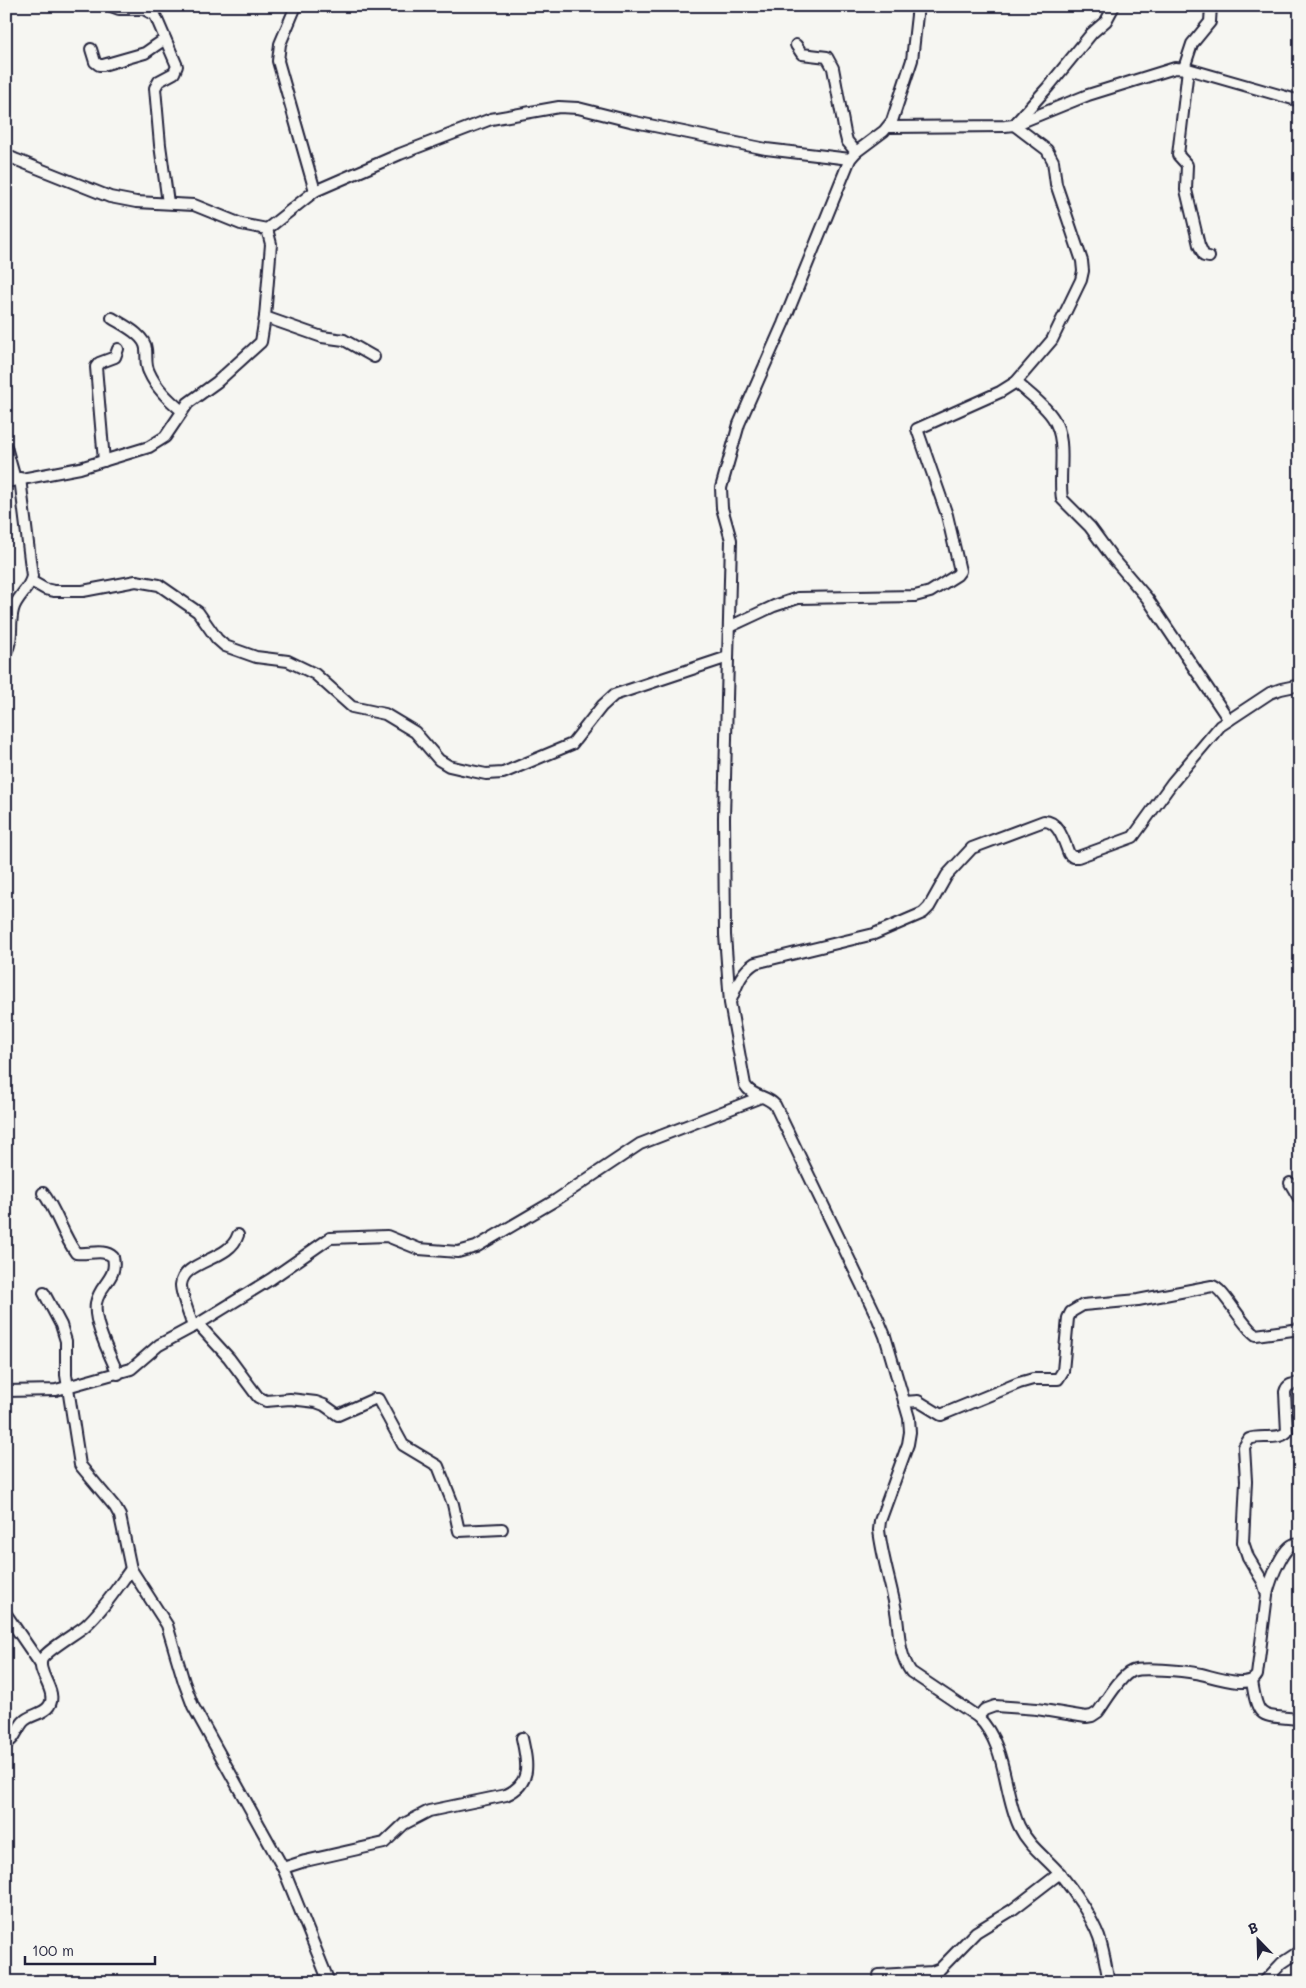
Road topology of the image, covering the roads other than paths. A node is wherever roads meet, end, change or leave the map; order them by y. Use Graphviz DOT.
graph roads {
  1 [pos="110,6"];
  2 [pos="296,6"];
  3 [pos="918,6"];
  4 [pos="1211,6"];
  5 [pos="1113,8"];
  6 [pos="165,39"];
  7 [pos="796,45"];
  8 [pos="91,49"];
  9 [pos="1186,69"];
  10 [pos="1300,101"];
  11 [pos="1014,125"];
  12 [pos="888,127"];
  13 [pos="6,154"];
  14 [pos="853,156"];
  15 [pos="315,191"];
  16 [pos="168,203"];
  17 [pos="267,229"];
  18 [pos="1209,257"];
  19 [pos="265,317"];
  20 [pos="112,318"];
  21 [pos="118,349"];
  22 [pos="374,357"];
  23 [pos="1016,382"];
  24 [pos="182,411"];
  25 [pos="6,448"];
  26 [pos="104,460"];
  27 [pos="14,480"];
  28 [pos="31,581"];
  29 [pos="729,627"];
  30 [pos="6,652"];
  31 [pos="728,657"];
  32 [pos="1300,685"];
  33 [pos="1229,720"];
  34 [pos="730,1003"];
  35 [pos="761,1097"];
  36 [pos="1290,1183"];
  37 [pos="42,1193"];
  38 [pos="1300,1200"];
  39 [pos="238,1235"];
  40 [pos="44,1293"];
  41 [pos="195,1326"];
  42 [pos="1300,1328"];
  43 [pos="118,1374"];
  44 [pos="1300,1383"];
  45 [pos="67,1388"];
  46 [pos="6,1391"];
  47 [pos="904,1402"];
  48 [pos="502,1529"];
  49 [pos="1300,1544"];
  50 [pos="132,1569"];
  51 [pos="1267,1595"];
  52 [pos="6,1614"];
  53 [pos="41,1665"];
  54 [pos="1252,1681"];
  55 [pos="978,1717"];
  56 [pos="1300,1719"];
  57 [pos="522,1738"];
  58 [pos="6,1743"];
  59 [pos="283,1868"];
  60 [pos="1060,1873"];
  61 [pos="1300,1951"];
  62 [pos="879,1975"];
  63 [pos="328,1982"];
  64 [pos="1109,1982"];
  65 [pos="1264,1982"];
  1 -- 6 [label="street"];
  2 -- 15 [label="street"];
  3 -- 12 [label="street"];
  4 -- 9 [label="street"];
  5 -- 11 [label="street"];
  6 -- 8 [label="street"];
  6 -- 16 [label="street"];
  7 -- 14 [label="street"];
  9 -- 10 [label="street"];
  9 -- 11 [label="street"];
  9 -- 18 [label="street"];
  11 -- 12 [label="street"];
  11 -- 23 [label="street"];
  12 -- 14 [label="street"];
  13 -- 16 [label="street"];
  14 -- 15 [label="street"];
  14 -- 29 [label="street"];
  15 -- 17 [label="street"];
  16 -- 17 [label="street"];
  17 -- 19 [label="street"];
  19 -- 22 [label="street"];
  19 -- 24 [label="street"];
  20 -- 24 [label="street"];
  21 -- 26 [label="street"];
  23 -- 29 [label="street"];
  23 -- 33 [label="street"];
  24 -- 26 [label="street"];
  25 -- 27 [label="street"];
  26 -- 27 [label="street"];
  27 -- 28 [label="street"];
  28 -- 30 [label="street"];
  28 -- 31 [label="street"];
  29 -- 31 [label="street"];
  31 -- 34 [label="street"];
  32 -- 33 [label="street"];
  33 -- 34 [label="street"];
  34 -- 35 [label="street"];
  35 -- 41 [label="street"];
  35 -- 47 [label="street"];
  36 -- 38 [label="street"];
  37 -- 43 [label="street"];
  39 -- 41 [label="street"];
  40 -- 45 [label="street"];
  41 -- 43 [label="street"];
  41 -- 48 [label="street"];
  42 -- 47 [label="street"];
  43 -- 45 [label="street"];
  44 -- 51 [label="street"];
  45 -- 46 [label="street"];
  45 -- 50 [label="street"];
  47 -- 55 [label="street"];
  49 -- 51 [label="street"];
  50 -- 53 [label="street"];
  50 -- 59 [label="street"];
  51 -- 54 [label="street"];
  52 -- 53 [label="street"];
  53 -- 58 [label="street"];
  54 -- 55 [label="street"];
  54 -- 56 [label="street"];
  55 -- 60 [label="street"];
  57 -- 59 [label="street"];
  59 -- 63 [label="street"];
  60 -- 62 [label="street"];
  60 -- 64 [label="street"];
  61 -- 65 [label="street"];
}
